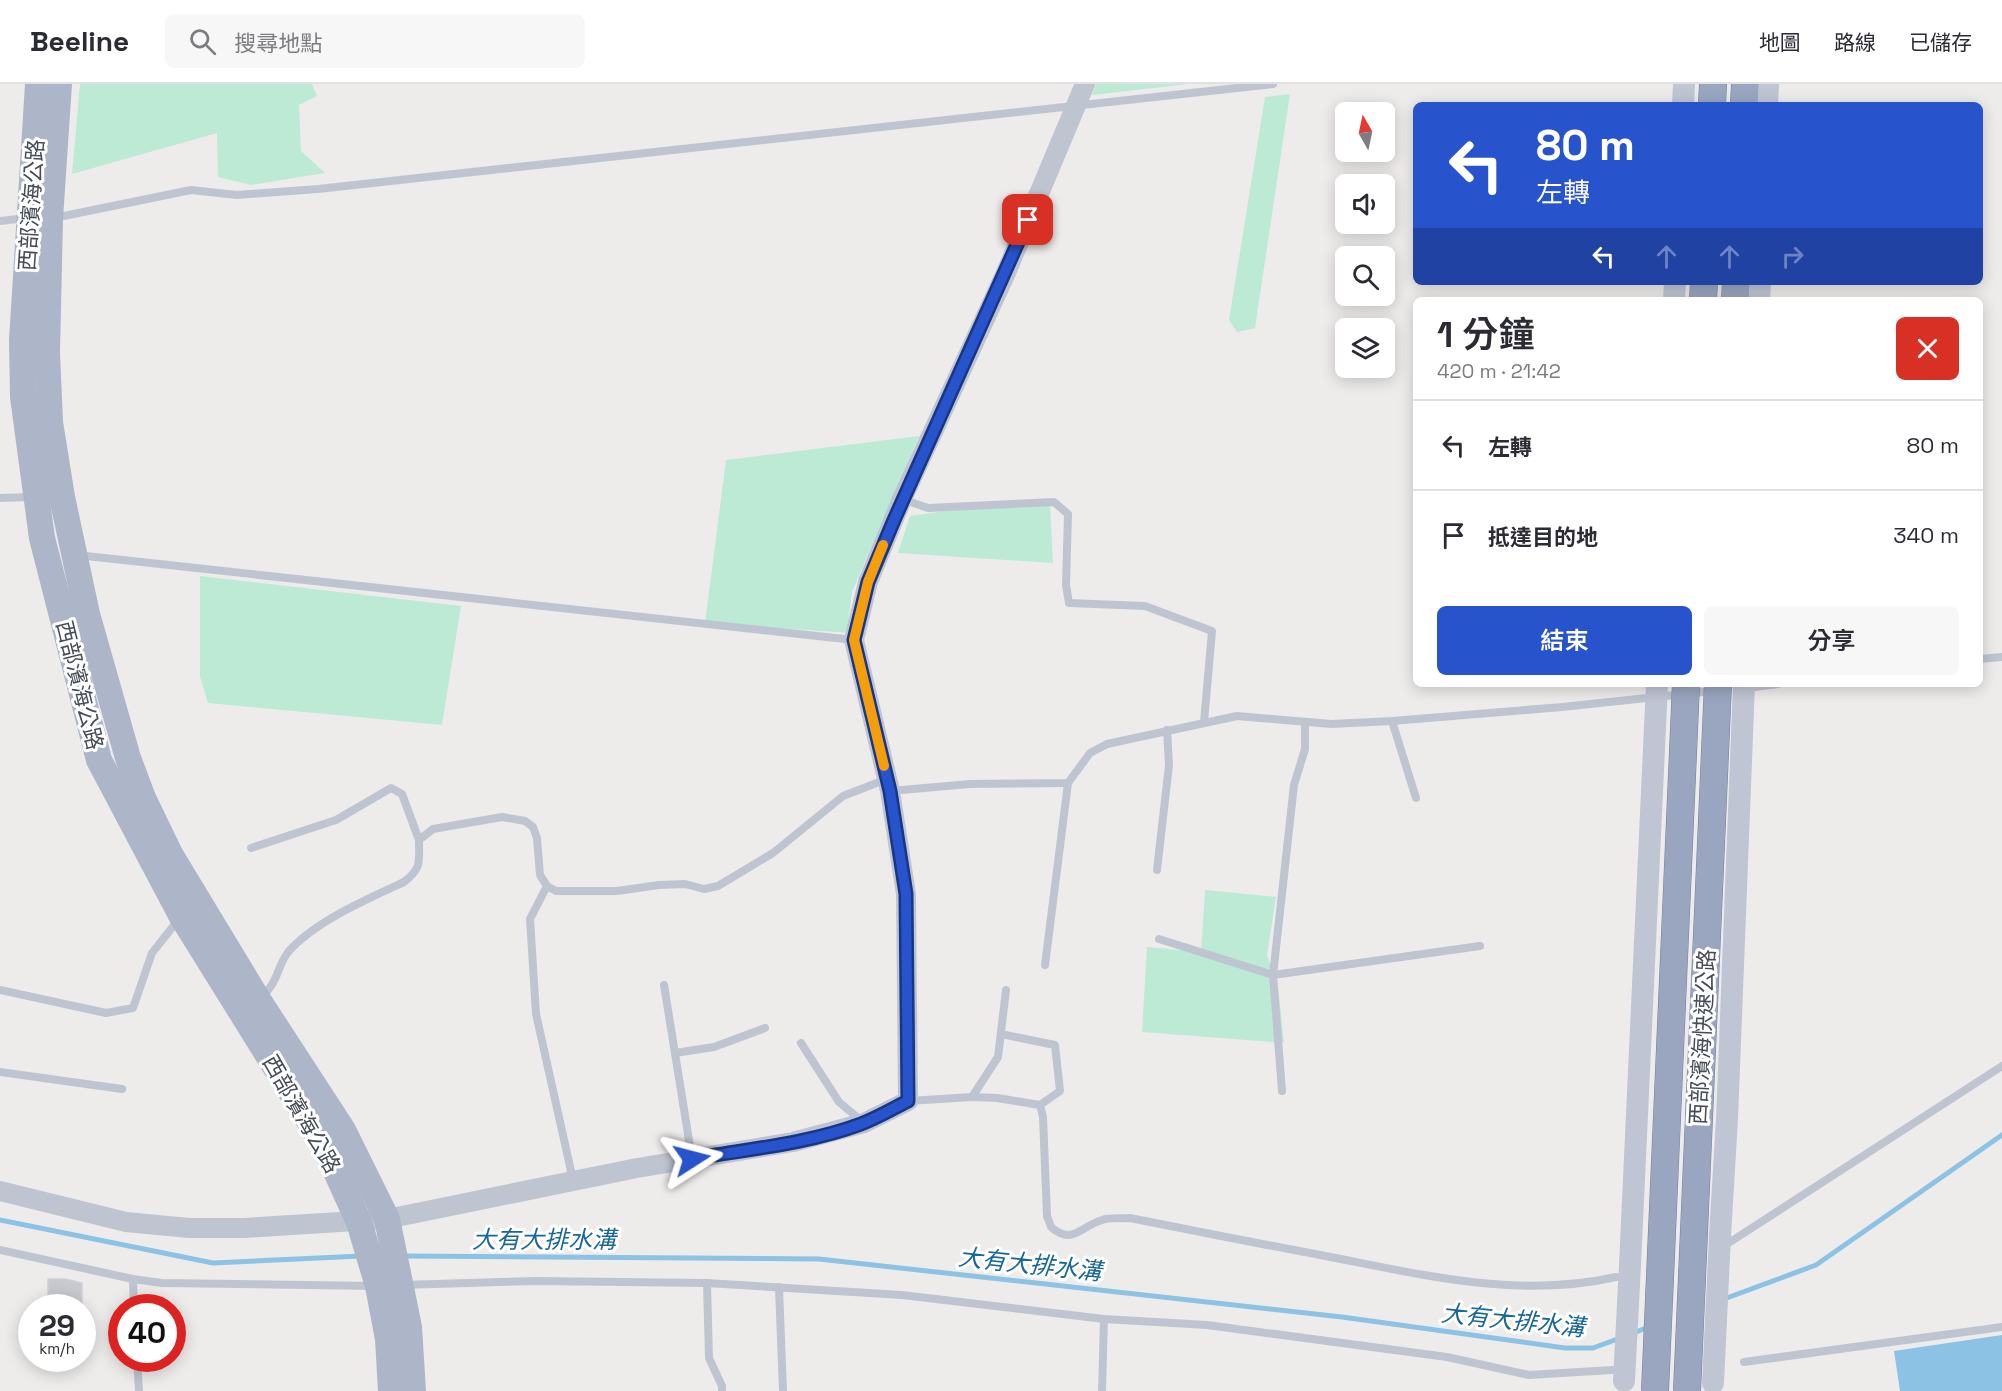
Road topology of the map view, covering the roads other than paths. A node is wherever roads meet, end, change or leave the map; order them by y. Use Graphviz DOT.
graph roads {
  1 [pos="38,84"];
  2 [pos="59,84"];
  3 [pos="1085,84"];
  4 [pos="1273,84"];
  5 [pos="1684,84"];
  6 [pos="1713,84"];
  7 [pos="1745,84"];
  8 [pos="1768,84"];
  9 [pos="1683,102"];
  10 [pos="1712,102"];
  11 [pos="1744,102"];
  12 [pos="1767,102"];
  13 [pos="1076,107"];
  14 [pos="40,218"];
  15 [pos="0,221"];
  16 [pos="48,488"];
  17 [pos="0,498"];
  18 [pos="902,500"];
  19 [pos="74,555"];
  20 [pos="854,640"];
  21 [pos="2002,657"];
  22 [pos="1983,659"];
  23 [pos="1686,687"];
  24 [pos="1703,687"];
  25 [pos="1735,687"];
  26 [pos="1735,687"];
  27 [pos="1656,690"];
  28 [pos="1392,721"];
  29 [pos="1204,722"];
  30 [pos="1305,722"];
  31 [pos="1167,730"];
  32 [pos="1068,783"];
  33 [pos="888,785"];
  34 [pos="1416,798"];
  35 [pos="419,840"];
  36 [pos="251,848"];
  37 [pos="1157,870"];
  38 [pos="547,886"];
  39 [pos="182,916"];
  40 [pos="1159,939"];
  41 [pos="1480,946"];
  42 [pos="1045,965"];
  43 [pos="1273,975"];
  44 [pos="664,985"];
  45 [pos="0,990"];
  46 [pos="1006,990"];
  47 [pos="259,1001"];
  48 [pos="765,1028"];
  49 [pos="1001,1034"];
  50 [pos="801,1043"];
  51 [pos="675,1053"];
  52 [pos="2002,1066"];
  53 [pos="0,1072"];
  54 [pos="122,1089"];
  55 [pos="1282,1091"];
  56 [pos="972,1097"];
  57 [pos="908,1101"];
  58 [pos="1040,1105"];
  59 [pos="864,1123"];
  60 [pos="692,1159"];
  61 [pos="573,1180"];
  62 [pos="0,1191"];
  63 [pos="387,1219"];
  64 [pos="359,1222"];
  65 [pos="1723,1240"];
  66 [pos="0,1250"];
  67 [pos="1623,1271"];
  68 [pos="133,1279"];
  69 [pos="707,1282"];
  70 [pos="389,1286"];
  71 [pos="778,1287"];
  72 [pos="134,1294"];
  73 [pos="1104,1319"];
  74 [pos="2002,1327"];
  75 [pos="1744,1362"];
  76 [pos="138,1372"];
  77 [pos="1620,1381"];
  78 [pos="1712,1387"];
  79 [pos="139,1391"];
  80 [pos="391,1391"];
  81 [pos="413,1391"];
  82 [pos="722,1391"];
  83 [pos="783,1391"];
  84 [pos="1102,1391"];
  85 [pos="1655,1391"];
  86 [pos="1687,1391"];
  1 -- 14 [label="main road, 西部濱海公路"];
  2 -- 14 [label="main road, 西部濱海公路"];
  3 -- 13 [label="street"];
  4 -- 13 [label="lane"];
  5 -- 9 [label="main road"];
  6 -- 10 [label="highway"];
  7 -- 11 [label="highway"];
  8 -- 12 [label="main road"];
  13 -- 14 [label="lane"];
  13 -- 18 [label="street"];
  14 -- 15 [label="lane"];
  14 -- 16 [label="main road, 西部濱海公路"];
  16 -- 17 [label="lane"];
  16 -- 19 [label="main road, 西部濱海公路"];
  16 -- 39 [label="main road, 西部濱海公路"];
  18 -- 20 [label="street"];
  18 -- 29 [label="lane"];
  19 -- 20 [label="lane"];
  19 -- 47 [label="main road, 西部濱海公路"];
  20 -- 33 [label="street"];
  21 -- 22 [label="lane"];
  23 -- 85 [label="highway, 西部濱海快速公路, bridge"];
  24 -- 27 [label="lane"];
  25 -- 65 [label="main road"];
  26 -- 86 [label="highway, 西部濱海快速公路, bridge"];
  27 -- 28 [label="lane"];
  27 -- 67 [label="main road"];
  28 -- 30 [label="lane"];
  28 -- 34 [label="lane"];
  29 -- 30 [label="lane"];
  29 -- 31 [label="lane"];
  30 -- 43 [label="lane"];
  31 -- 32 [label="lane"];
  31 -- 37 [label="lane"];
  32 -- 33 [label="lane"];
  32 -- 42 [label="lane"];
  33 -- 38 [label="lane"];
  33 -- 57 [label="street"];
  35 -- 36 [label="lane"];
  35 -- 38 [label="lane"];
  35 -- 47 [label="lane"];
  38 -- 61 [label="lane"];
  39 -- 45 [label="lane"];
  39 -- 64 [label="main road, 西部濱海公路"];
  40 -- 43 [label="lane"];
  41 -- 43 [label="lane"];
  43 -- 55 [label="lane"];
  44 -- 51 [label="lane"];
  46 -- 49 [label="lane"];
  47 -- 63 [label="main road, 西部濱海公路"];
  48 -- 51 [label="lane"];
  49 -- 56 [label="lane"];
  49 -- 58 [label="lane"];
  50 -- 59 [label="lane"];
  51 -- 60 [label="lane"];
  52 -- 65 [label="lane"];
  53 -- 54 [label="lane"];
  56 -- 57 [label="lane"];
  56 -- 58 [label="lane"];
  57 -- 59 [label="street"];
  58 -- 67 [label="lane"];
  59 -- 60 [label="street"];
  60 -- 61 [label="street"];
  61 -- 63 [label="street"];
  62 -- 64 [label="street"];
  63 -- 64 [label="street"];
  63 -- 70 [label="main road, 西部濱海公路"];
  64 -- 70 [label="main road, 西部濱海公路"];
  65 -- 78 [label="main road, bridge"];
  66 -- 68 [label="lane"];
  67 -- 77 [label="main road, bridge"];
  68 -- 70 [label="lane"];
  68 -- 72 [label="lane"];
  69 -- 70 [label="lane"];
  69 -- 71 [label="lane"];
  69 -- 82 [label="lane"];
  70 -- 80 [label="main road"];
  70 -- 81 [label="main road"];
  71 -- 73 [label="lane"];
  71 -- 83 [label="lane"];
  73 -- 77 [label="lane"];
  73 -- 84 [label="lane"];
  74 -- 75 [label="lane"];
  76 -- 79 [label="lane"];
}
